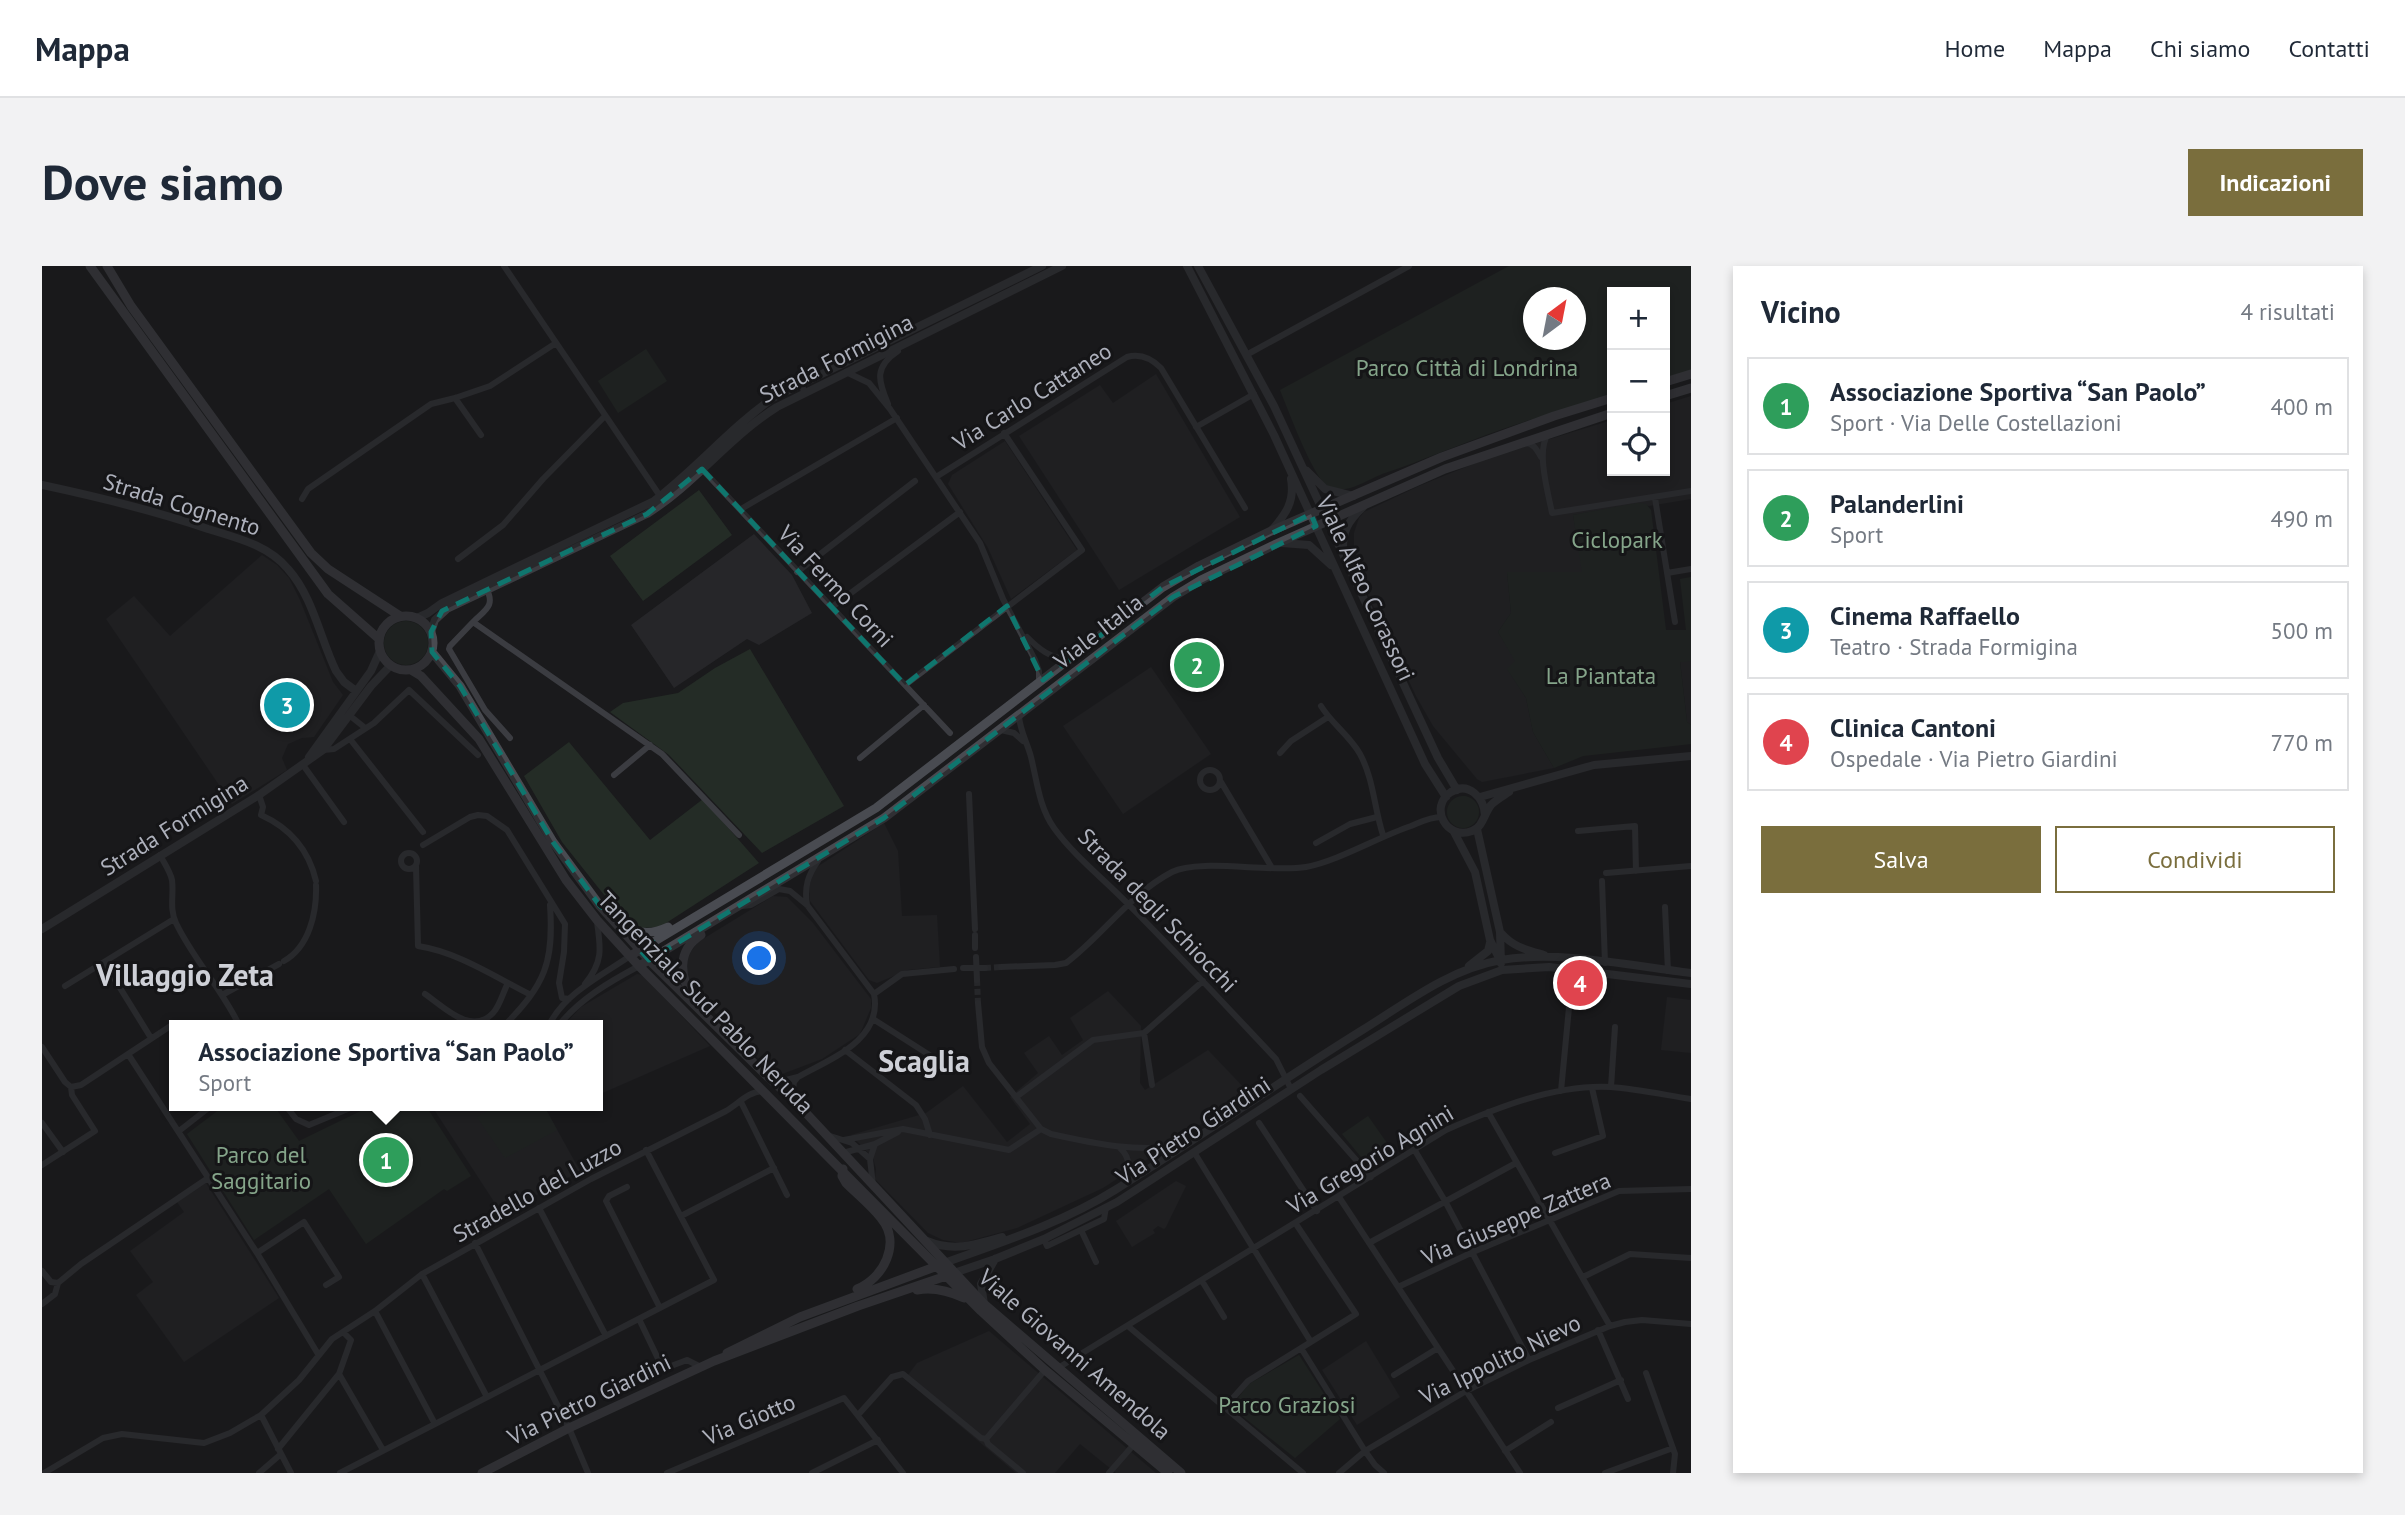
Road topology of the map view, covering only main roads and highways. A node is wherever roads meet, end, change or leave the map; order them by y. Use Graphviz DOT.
graph roads {
  1 [pos="90,266"];
  2 [pos="107,266"];
  3 [pos="1691,374"];
  4 [pos="1670,380"];
  5 [pos="1691,388"];
  6 [pos="1670,394"];
  7 [pos="1607,400"];
  8 [pos="1609,413"];
  9 [pos="400,616"];
  10 [pos="379,639"];
  11 [pos="432,652"];
  12 [pos="411,670"];
  13 [pos="732,894"];
  14 [pos="600,906"];
  15 [pos="720,918"];
  16 [pos="640,950"];
  17 [pos="630,956"];
  18 [pos="649,960"];
  19 [pos="639,966"];
  20 [pos="700,1010"];
  21 [pos="779,1108"];
  22 [pos="843,1153"];
  23 [pos="843,1169"];
  24 [pos="940,1265"];
  25 [pos="949,1275"];
  26 [pos="979,1304"];
  27 [pos="858,1306"];
  28 [pos="800,1317"];
  29 [pos="714,1362"];
  30 [pos="1137,1441"];
  31 [pos="482,1473"];
  32 [pos="1168,1473"];
  33 [pos="1181,1473"];
  1 -- 10 [label="main road"];
  2 -- 9 [label="main road"];
  3 -- 4 [label="main road"];
  5 -- 6 [label="main road"];
  7 -- 13 [label="main road, Viale Italia"];
  8 -- 15 [label="main road, Viale Italia"];
  9 -- 10 [label="main road"];
  9 -- 11 [label="main road"];
  10 -- 12 [label="main road"];
  11 -- 12 [label="main road"];
  11 -- 14 [label="main road, Tangenziale Sud Pablo Neruda"];
  12 -- 17 [label="main road, Tangenziale Sud Pablo Neruda"];
  13 -- 14 [label="main road"];
  13 -- 16 [label="main road"];
  14 -- 16 [label="main road, Tangenziale Sud Pablo Neruda"];
  15 -- 18 [label="main road, Viale Italia"];
  15 -- 20 [label="main road"];
  16 -- 17 [label="main road"];
  16 -- 18 [label="main road, Tangenziale Sud Pablo Neruda"];
  17 -- 19 [label="main road, Tangenziale Sud Pablo Neruda"];
  18 -- 19 [label="main road, Viale Italia"];
  18 -- 20 [label="main road, Tangenziale Sud Pablo Neruda"];
  19 -- 21 [label="main road, Tangenziale Sud Pablo Neruda"];
  20 -- 22 [label="main road, Tangenziale Sud Pablo Neruda"];
  21 -- 22 [label="main road"];
  21 -- 23 [label="main road, Tangenziale Sud Pablo Neruda"];
  22 -- 24 [label="main road, Tangenziale Sud Pablo Neruda"];
  23 -- 24 [label="main road, Tangenziale Sud Pablo Neruda"];
  23 -- 28 [label="main road"];
  24 -- 25 [label="main road, Tangenziale Sud Pablo Neruda"];
  24 -- 28 [label="main road, Via Pietro Giardini"];
  25 -- 26 [label="main road, Viale Giovanni Amendola"];
  25 -- 27 [label="main road, Via Pietro Giardini"];
  26 -- 27 [label="main road"];
  26 -- 30 [label="main road, Viale Giovanni Amendola"];
  26 -- 30 [label="main road, Viale Giovanni Amendola"];
  27 -- 29 [label="main road, Via Pietro Giardini"];
  28 -- 29 [label="main road, Via Pietro Giardini"];
  29 -- 31 [label="main road, Via Pietro Giardini"];
  30 -- 32 [label="main road, Viale Giovanni Amendola"];
  30 -- 33 [label="main road, Viale Giovanni Amendola"];
}
